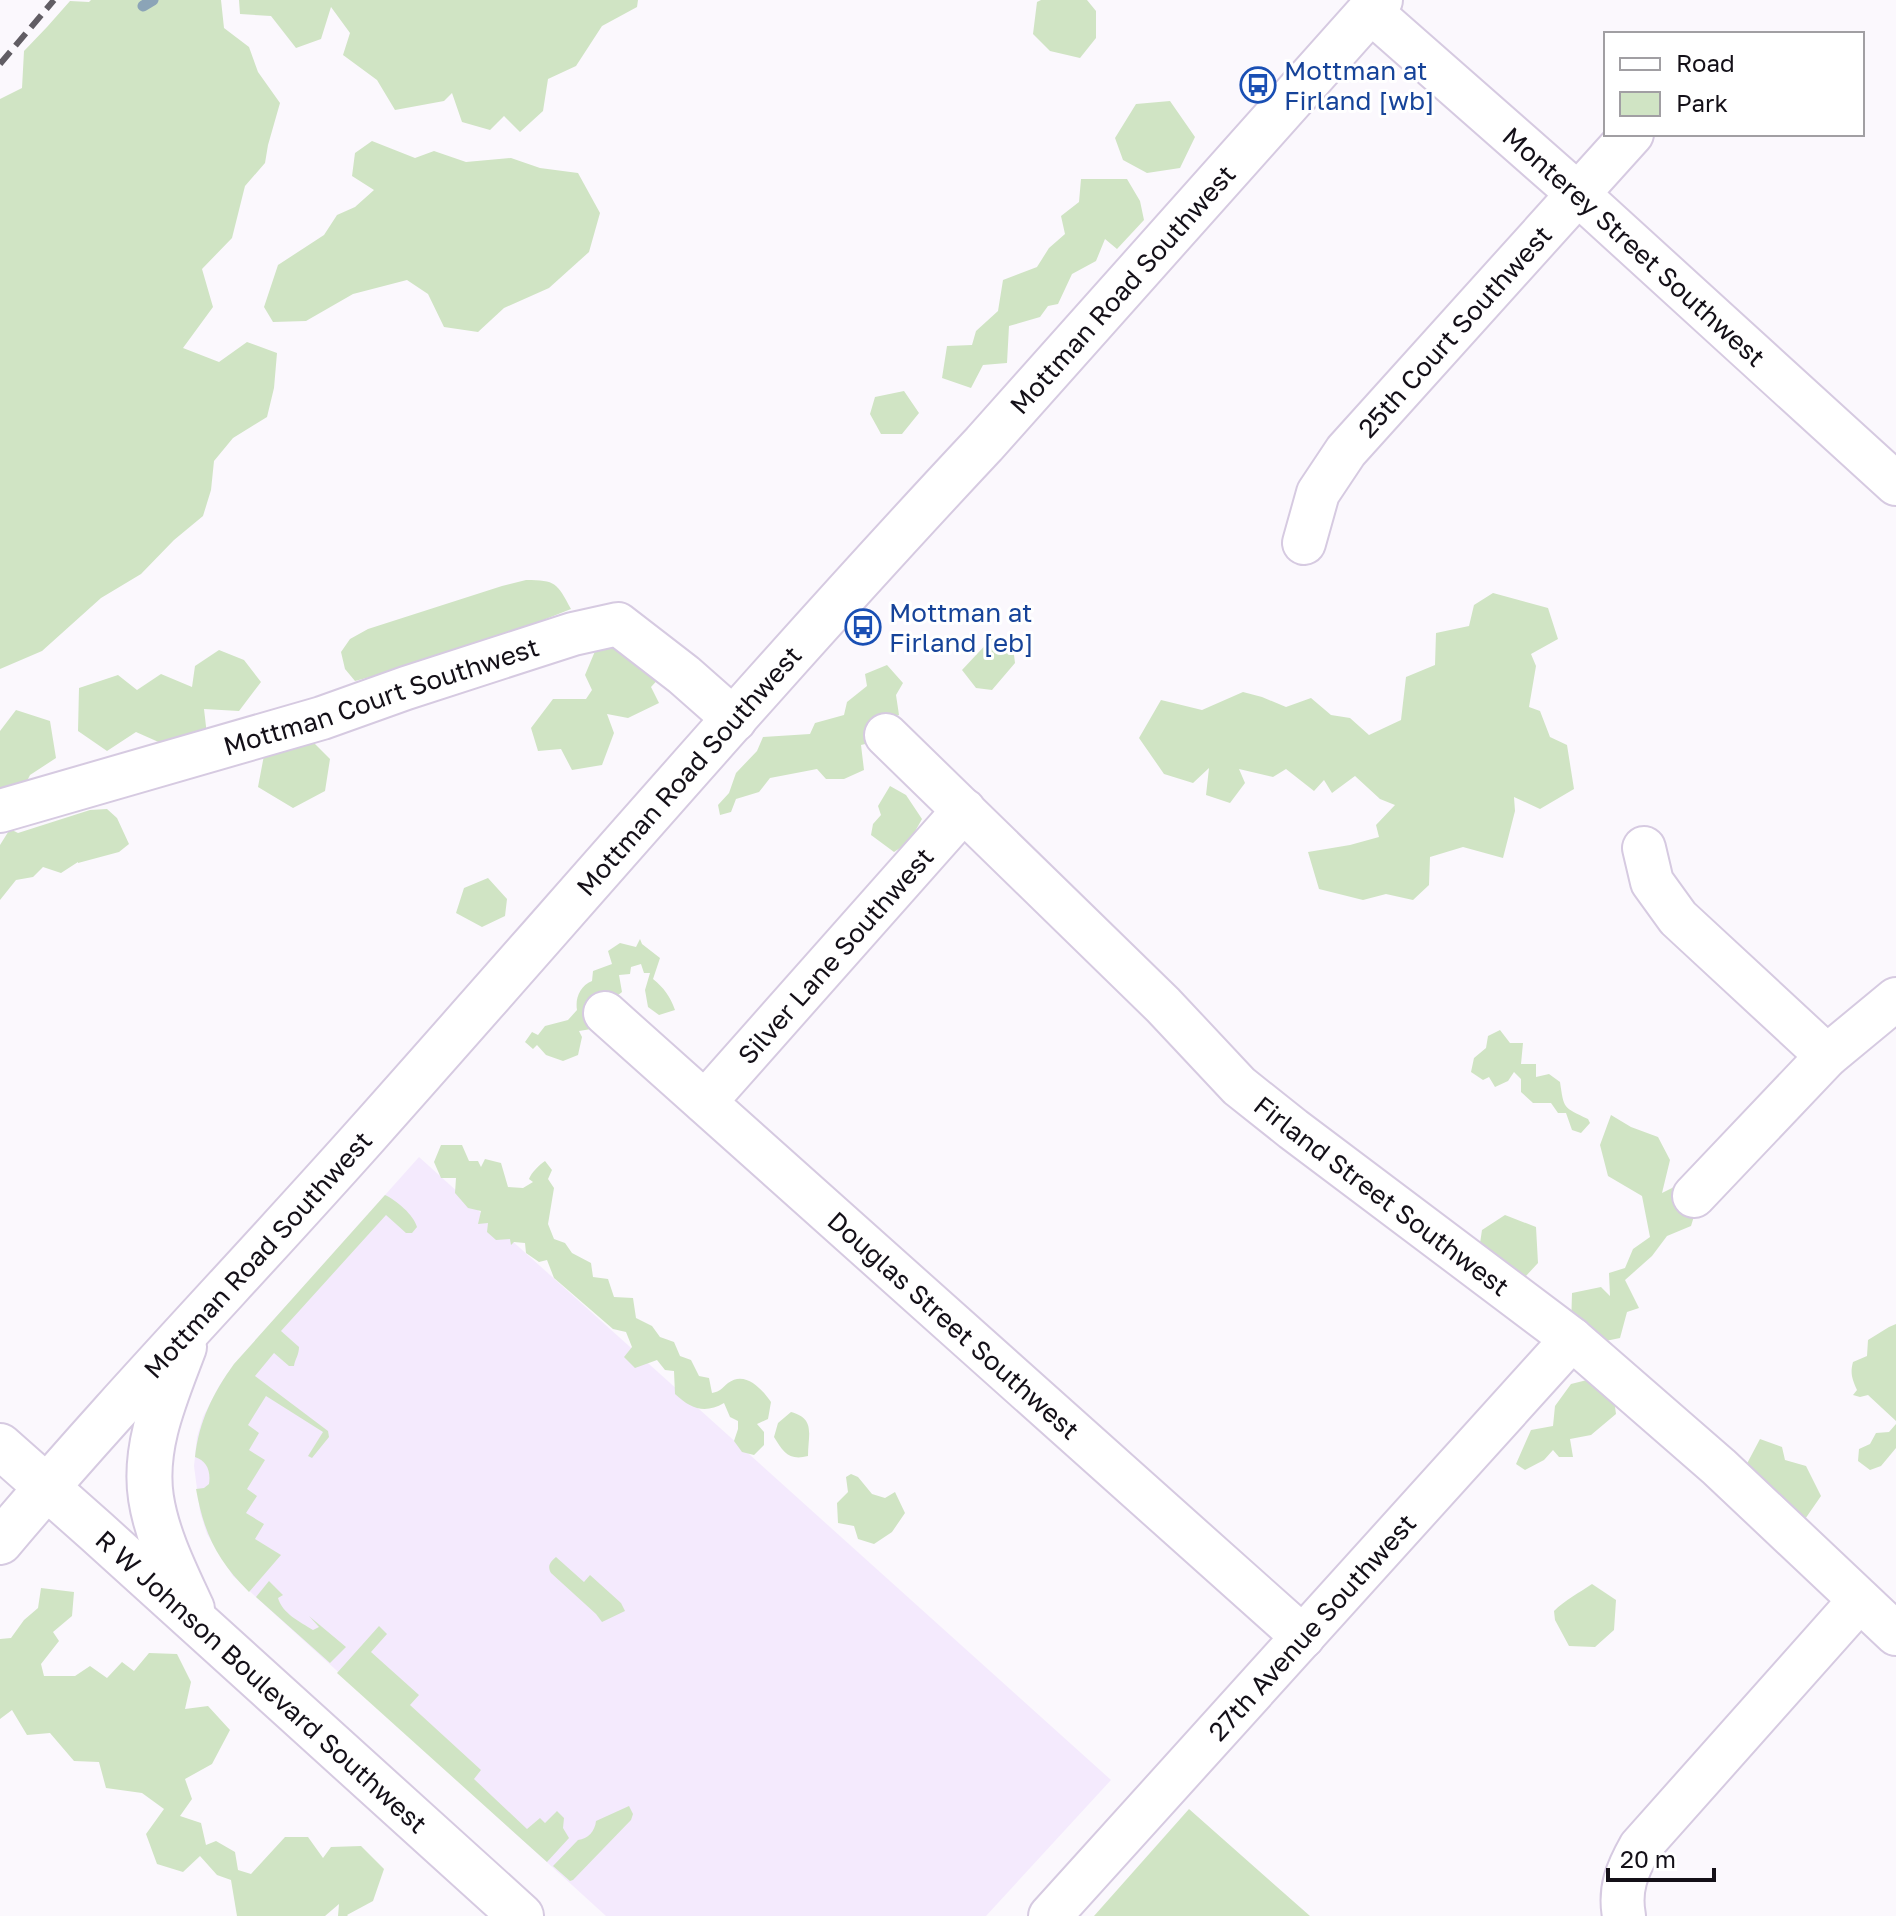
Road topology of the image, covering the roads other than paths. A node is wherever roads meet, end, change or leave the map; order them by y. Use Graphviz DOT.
graph roads {
  1 [pos="1375,6"];
  2 [pos="1630,136"];
  3 [pos="1578,194"];
  4 [pos="1896,484"];
  5 [pos="1304,543"];
  6 [pos="735,720"];
  7 [pos="886,735"];
  8 [pos="964,810"];
  9 [pos="0,811"];
  10 [pos="1644,848"];
  11 [pos="1896,999"];
  12 [pos="605,1013"];
  13 [pos="1827,1056"];
  14 [pos="705,1102"];
  15 [pos="1694,1196"];
  16 [pos="193,1324"];
  17 [pos="1572,1339"];
  18 [pos="0,1446"];
  19 [pos="47,1488"];
  20 [pos="0,1542"];
  21 [pos="1859,1601"];
  22 [pos="200,1625"];
  23 [pos="1896,1634"];
  24 [pos="1303,1637"];
  25 [pos="1622,1908"];
  26 [pos="521,1916"];
  27 [pos="1050,1916"];
  1 -- 3 [label="street, Monterey Street Southwest"];
  1 -- 6 [label="street, Mottman Road Southwest"];
  2 -- 3 [label="street, 25th Court Southwest"];
  3 -- 4 [label="street, Monterey Street Southwest"];
  3 -- 5 [label="street, 25th Court Southwest"];
  6 -- 9 [label="street, Mottman Court Southwest"];
  6 -- 16 [label="street, Mottman Road Southwest"];
  7 -- 8 [label="street, Firland Street Southwest"];
  8 -- 14 [label="street, Silver Lane Southwest"];
  8 -- 17 [label="street, Firland Street Southwest"];
  10 -- 13 [label="street"];
  11 -- 13 [label="street"];
  12 -- 14 [label="street, Douglas Street Southwest"];
  13 -- 15 [label="street"];
  14 -- 24 [label="street, Douglas Street Southwest"];
  16 -- 19 [label="street, Mottman Road Southwest"];
  16 -- 22 [label="street"];
  17 -- 21 [label="street, Firland Street Southwest"];
  17 -- 24 [label="street, 27th Avenue Southwest"];
  18 -- 19 [label="street, R W Johnson Boulevard Southwest"];
  19 -- 20 [label="street, Mottman Road Southwest"];
  19 -- 22 [label="street, R W Johnson Boulevard Southwest"];
  21 -- 23 [label="street, Firland Street Southwest"];
  21 -- 25 [label="street"];
  22 -- 26 [label="street, R W Johnson Boulevard Southwest"];
  24 -- 27 [label="street, 27th Avenue Southwest"];
}
